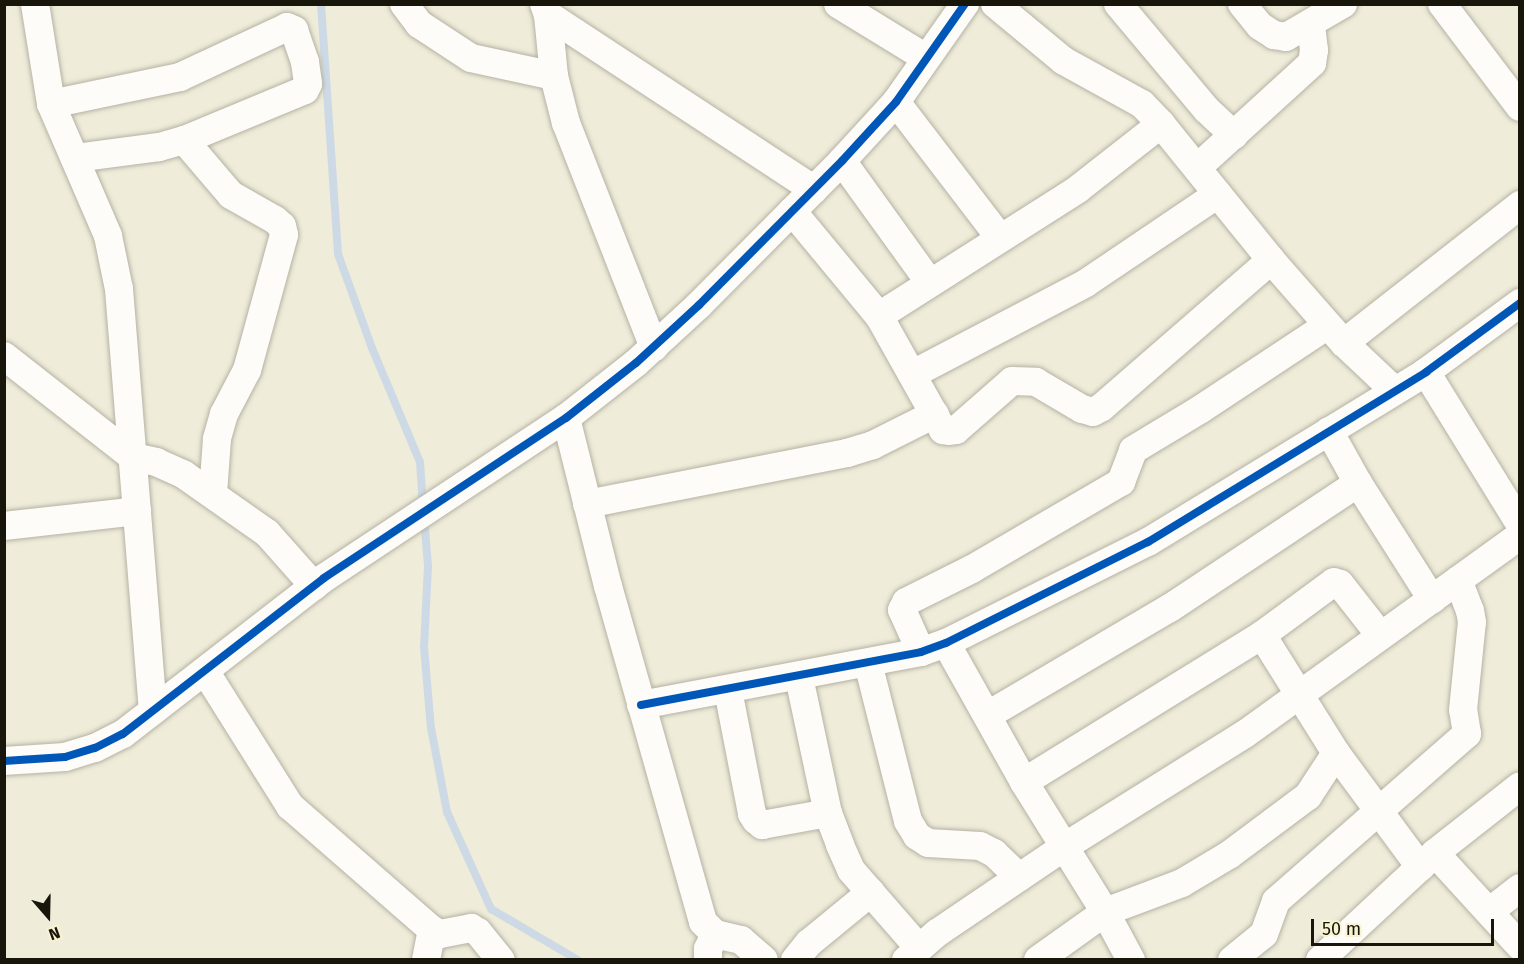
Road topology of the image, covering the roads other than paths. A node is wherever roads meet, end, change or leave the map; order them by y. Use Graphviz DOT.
graph roads {
  1 [pos="35,4"];
  2 [pos="404,4"];
  3 [pos="838,4"];
  4 [pos="965,4"];
  5 [pos="995,4"];
  6 [pos="1118,4"];
  7 [pos="1242,4"];
  8 [pos="1442,4"];
  9 [pos="1337,6"];
  10 [pos="546,10"];
  11 [pos="1311,24"];
  12 [pos="926,58"];
  13 [pos="1510,75"];
  14 [pos="554,76"];
  15 [pos="896,102"];
  16 [pos="51,104"];
  17 [pos="1520,107"];
  18 [pos="1161,124"];
  19 [pos="1234,135"];
  20 [pos="184,140"];
  21 [pos="75,158"];
  22 [pos="842,161"];
  23 [pos="1197,168"];
  24 [pos="814,190"];
  25 [pos="1218,194"];
  26 [pos="1520,205"];
  27 [pos="792,211"];
  28 [pos="1000,238"];
  29 [pos="1271,260"];
  30 [pos="930,283"];
  31 [pos="1520,303"];
  32 [pos="879,316"];
  33 [pos="1336,334"];
  34 [pos="654,346"];
  35 [pos="8,363"];
  36 [pos="1426,372"];
  37 [pos="912,374"];
  38 [pos="1395,391"];
  39 [pos="935,414"];
  40 [pos="566,418"];
  41 [pos="1329,431"];
  42 [pos="133,457"];
  43 [pos="1358,483"];
  44 [pos="213,493"];
  45 [pos="588,504"];
  46 [pos="137,511"];
  47 [pos="1520,524"];
  48 [pos="4,526"];
  49 [pos="1520,536"];
  50 [pos="1458,580"];
  51 [pos="314,586"];
  52 [pos="1432,599"];
  53 [pos="1262,635"];
  54 [pos="1380,635"];
  55 [pos="934,647"];
  56 [pos="868,663"];
  57 [pos="205,671"];
  58 [pos="799,677"];
  59 [pos="728,690"];
  60 [pos="1299,694"];
  61 [pos="641,705"];
  62 [pos="153,711"];
  63 [pos="988,715"];
  64 [pos="1336,753"];
  65 [pos="4,761"];
  66 [pos="1024,782"];
  67 [pos="1520,786"];
  68 [pos="1378,810"];
  69 [pos="828,813"];
  70 [pos="1064,847"];
  71 [pos="1427,860"];
  72 [pos="1020,877"];
  73 [pos="1520,888"];
  74 [pos="871,892"];
  75 [pos="1105,912"];
  76 [pos="1489,912"];
  77 [pos="432,930"];
  78 [pos="1520,946"];
  79 [pos="712,947"];
  80 [pos="1520,951"];
  81 [pos="913,954"];
  82 [pos="1336,954"];
  83 [pos="426,960"];
  84 [pos="501,960"];
  85 [pos="764,960"];
  86 [pos="795,960"];
  87 [pos="1038,960"];
  88 [pos="1131,960"];
  89 [pos="1232,960"];
  90 [pos="1511,960"];
  1 -- 16 [label="street"];
  2 -- 14 [label="street"];
  3 -- 12 [label="street"];
  4 -- 12 [label="street"];
  5 -- 18 [label="street"];
  6 -- 19 [label="street"];
  7 -- 11 [label="street"];
  8 -- 13 [label="street"];
  9 -- 11 [label="street"];
  10 -- 14 [label="street"];
  10 -- 24 [label="street"];
  11 -- 19 [label="street"];
  12 -- 15 [label="street"];
  13 -- 17 [label="street"];
  14 -- 34 [label="street"];
  15 -- 22 [label="street"];
  15 -- 28 [label="street"];
  16 -- 20 [label="street"];
  16 -- 21 [label="street"];
  18 -- 23 [label="street"];
  18 -- 28 [label="street"];
  19 -- 23 [label="street"];
  20 -- 21 [label="street"];
  20 -- 44 [label="street"];
  21 -- 42 [label="street"];
  22 -- 24 [label="street"];
  22 -- 30 [label="street"];
  23 -- 25 [label="street"];
  24 -- 27 [label="street"];
  25 -- 29 [label="street"];
  25 -- 37 [label="street"];
  26 -- 33 [label="street"];
  27 -- 32 [label="street"];
  27 -- 34 [label="street"];
  28 -- 30 [label="street"];
  29 -- 33 [label="street"];
  29 -- 39 [label="street"];
  30 -- 32 [label="street"];
  31 -- 36 [label="street"];
  32 -- 37 [label="street"];
  33 -- 38 [label="street"];
  33 -- 55 [label="street"];
  34 -- 40 [label="street"];
  35 -- 42 [label="street"];
  36 -- 38 [label="street"];
  36 -- 47 [label="street"];
  37 -- 39 [label="street"];
  38 -- 41 [label="street"];
  39 -- 45 [label="street"];
  40 -- 45 [label="street"];
  40 -- 51 [label="street"];
  41 -- 43 [label="street"];
  41 -- 55 [label="street"];
  42 -- 44 [label="street"];
  42 -- 46 [label="street"];
  43 -- 52 [label="street"];
  43 -- 63 [label="street"];
  44 -- 51 [label="street"];
  45 -- 61 [label="street"];
  46 -- 48 [label="street"];
  46 -- 62 [label="street"];
  49 -- 50 [label="street"];
  50 -- 52 [label="street"];
  50 -- 68 [label="street"];
  51 -- 57 [label="street"];
  52 -- 54 [label="street"];
  53 -- 54 [label="street"];
  53 -- 60 [label="street"];
  53 -- 66 [label="street"];
  54 -- 60 [label="street"];
  55 -- 56 [label="street"];
  55 -- 63 [label="street"];
  56 -- 58 [label="street"];
  56 -- 72 [label="street"];
  57 -- 62 [label="street"];
  57 -- 77 [label="street"];
  58 -- 59 [label="street"];
  58 -- 69 [label="street"];
  59 -- 61 [label="street"];
  59 -- 69 [label="street"];
  60 -- 64 [label="street"];
  60 -- 70 [label="street"];
  61 -- 79 [label="street"];
  62 -- 65 [label="street"];
  63 -- 66 [label="street"];
  64 -- 68 [label="street"];
  64 -- 75 [label="street"];
  66 -- 70 [label="street"];
  67 -- 71 [label="street"];
  68 -- 71 [label="street"];
  68 -- 89 [label="street"];
  69 -- 74 [label="street"];
  70 -- 72 [label="street"];
  70 -- 75 [label="street"];
  71 -- 76 [label="street"];
  71 -- 82 [label="street"];
  72 -- 81 [label="street"];
  73 -- 76 [label="street"];
  74 -- 81 [label="street"];
  74 -- 86 [label="street"];
  75 -- 87 [label="street"];
  75 -- 88 [label="street"];
  76 -- 78 [label="street"];
  77 -- 83 [label="street"];
  77 -- 84 [label="street"];
  79 -- 85 [label="street"];
  80 -- 90 [label="street"];
}
